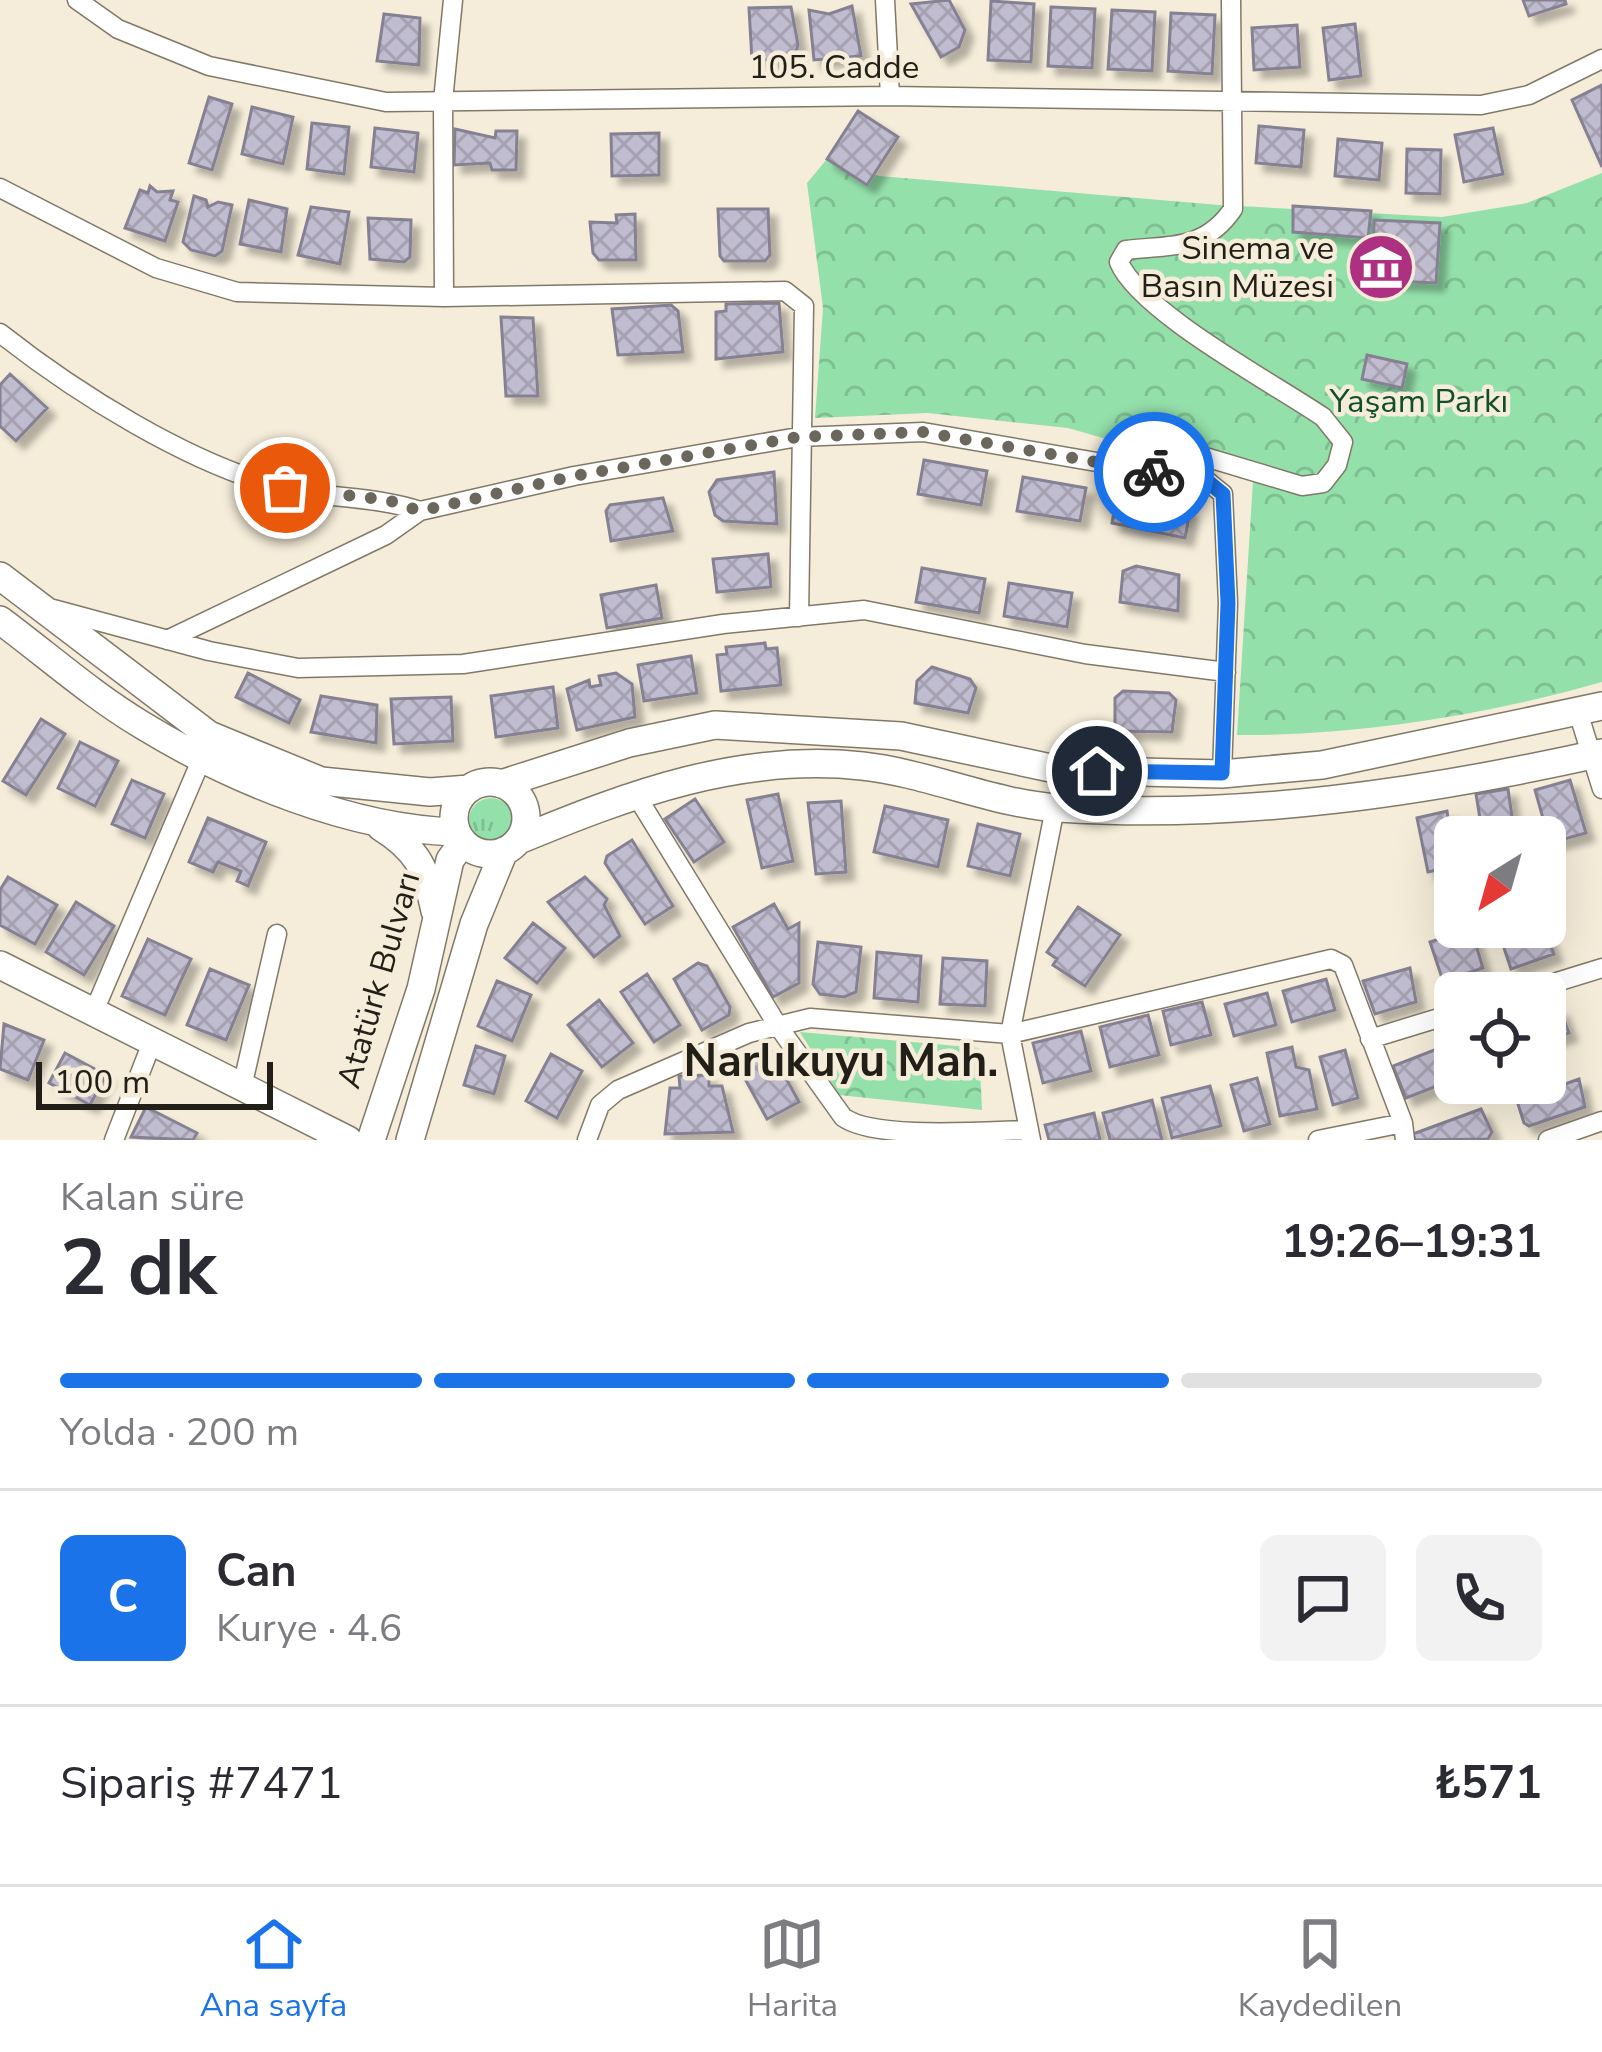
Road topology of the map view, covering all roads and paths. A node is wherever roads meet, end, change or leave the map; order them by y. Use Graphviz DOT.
graph roads {
  1 [pos="77,0"];
  2 [pos="453,0"];
  3 [pos="885,0"];
  4 [pos="1232,0"];
  5 [pos="1602,59"];
  6 [pos="890,96"];
  7 [pos="1235,98"];
  8 [pos="443,101"];
  9 [pos="0,188"];
  10 [pos="444,297"];
  11 [pos="8,339"];
  12 [pos="0,364"];
  13 [pos="798,437"];
  14 [pos="1117,465"];
  15 [pos="420,511"];
  16 [pos="0,576"];
  17 [pos="29,602"];
  18 [pos="799,617"];
  19 [pos="0,620"];
  20 [pos="166,640"];
  21 [pos="1226,672"];
  22 [pos="1590,709"];
  23 [pos="1596,754"];
  24 [pos="202,758"];
  25 [pos="1222,773"];
  26 [pos="501,784"];
  27 [pos="469,789"];
  28 [pos="1602,789"];
  29 [pos="636,795"];
  30 [pos="1055,808"];
  31 [pos="362,815"];
  32 [pos="460,837"];
  33 [pos="511,845"];
  34 [pos="436,919"];
  35 [pos="278,934"];
  36 [pos="0,965"];
  37 [pos="1602,968"];
  38 [pos="1566,979"];
  39 [pos="95,1009"];
  40 [pos="1434,1019"];
  41 [pos="778,1026"];
  42 [pos="1010,1034"];
  43 [pos="1370,1039"];
  44 [pos="151,1045"];
  45 [pos="242,1088"];
  46 [pos="1602,1121"];
  47 [pos="1404,1131"];
  48 [pos="1030,1135"];
  49 [pos="114,1140"];
  50 [pos="348,1140"];
  51 [pos="371,1140"];
  52 [pos="410,1140"];
  53 [pos="587,1140"];
  54 [pos="1318,1140"];
  55 [pos="1548,1140"];
  1 -- 8 [label="street, 105. Cadde"];
  2 -- 8 [label="street"];
  3 -- 6 [label="street"];
  4 -- 7 [label="street"];
  5 -- 7 [label="street, 105. Cadde"];
  6 -- 7 [label="street, 105. Cadde"];
  6 -- 8 [label="street, 105. Cadde"];
  7 -- 14 [label="street"];
  8 -- 10 [label="street"];
  9 -- 10 [label="street"];
  10 -- 13 [label="street"];
  11 -- 12 [label="street"];
  11 -- 15 [label="street"];
  13 -- 14 [label="street"];
  13 -- 15 [label="street"];
  13 -- 18 [label="street"];
  14 -- 21 [label="street"];
  15 -- 20 [label="street"];
  16 -- 17 [label="main road"];
  17 -- 20 [label="street"];
  17 -- 27 [label="main road"];
  18 -- 20 [label="street"];
  18 -- 21 [label="street"];
  19 -- 24 [label="main road"];
  21 -- 25 [label="street"];
  22 -- 23 [label="street"];
  22 -- 25 [label="main road"];
  23 -- 28 [label="street"];
  23 -- 30 [label="main road"];
  24 -- 31 [label="main road"];
  24 -- 39 [label="street"];
  25 -- 26 [label="main road"];
  26 -- 27 [label="main road"];
  26 -- 33 [label="main road"];
  27 -- 32 [label="main road"];
  29 -- 30 [label="main road"];
  29 -- 33 [label="main road"];
  29 -- 41 [label="street"];
  30 -- 42 [label="street"];
  31 -- 32 [label="main road"];
  31 -- 34 [label="main road"];
  32 -- 33 [label="main road"];
  32 -- 34 [label="main road, Atatürk Bulvarı"];
  33 -- 52 [label="main road"];
  34 -- 51 [label="main road, Atatürk Bulvarı"];
  35 -- 45 [label="street"];
  36 -- 39 [label="main road"];
  37 -- 38 [label="street"];
  39 -- 44 [label="main road"];
  40 -- 43 [label="street"];
  41 -- 42 [label="street"];
  41 -- 48 [label="street"];
  41 -- 53 [label="street"];
  42 -- 43 [label="street"];
  42 -- 48 [label="street"];
  43 -- 47 [label="street"];
  44 -- 45 [label="main road"];
  44 -- 49 [label="street"];
  45 -- 50 [label="main road"];
  46 -- 55 [label="street"];
  47 -- 54 [label="street"];
}
